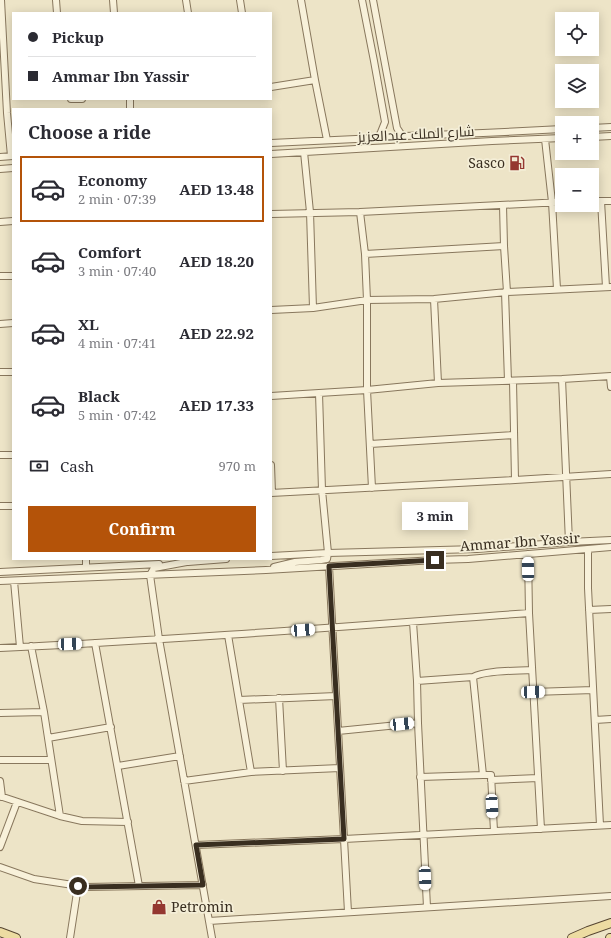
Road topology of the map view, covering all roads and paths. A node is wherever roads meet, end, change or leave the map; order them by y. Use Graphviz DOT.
graph roads {
  1 [pos="1,0"];
  2 [pos="56,0"];
  3 [pos="113,0"];
  4 [pos="186,0"];
  5 [pos="240,0"];
  6 [pos="301,0"];
  7 [pos="362,0"];
  8 [pos="373,0"];
  9 [pos="57,12"];
  10 [pos="114,12"];
  11 [pos="188,12"];
  12 [pos="242,12"];
  13 [pos="1,14"];
  14 [pos="315,80"];
  15 [pos="272,86"];
  16 [pos="10,97"];
  17 [pos="7,113"];
  18 [pos="0,114"];
  19 [pos="396,121"];
  20 [pos="385,122"];
  21 [pos="611,127"];
  22 [pos="599,128"];
  23 [pos="555,129"];
  24 [pos="405,136"];
  25 [pos="611,136"];
  26 [pos="599,137"];
  27 [pos="378,138"];
  28 [pos="555,138"];
  29 [pos="544,139"];
  30 [pos="328,140"];
  31 [pos="272,143"];
  32 [pos="304,152"];
  33 [pos="272,154"];
  34 [pos="12,156"];
  35 [pos="0,157"];
  36 [pos="12,168"];
  37 [pos="0,169"];
  38 [pos="601,201"];
  39 [pos="611,201"];
  40 [pos="552,202"];
  41 [pos="503,205"];
  42 [pos="310,212"];
  43 [pos="360,212"];
  44 [pos="272,214"];
  45 [pos="12,221"];
  46 [pos="0,222"];
  47 [pos="603,240"];
  48 [pos="611,240"];
  49 [pos="504,246"];
  50 [pos="365,254"];
  51 [pos="0,276"];
  52 [pos="12,276"];
  53 [pos="608,287"];
  54 [pos="557,289"];
  55 [pos="506,292"];
  56 [pos="434,299"];
  57 [pos="367,300"];
  58 [pos="313,308"];
  59 [pos="272,310"];
  60 [pos="12,323"];
  61 [pos="0,324"];
  62 [pos="0,372"];
  63 [pos="12,372"];
  64 [pos="611,377"];
  65 [pos="562,379"];
  66 [pos="511,381"];
  67 [pos="438,383"];
  68 [pos="611,387"];
  69 [pos="367,390"];
  70 [pos="319,393"];
  71 [pos="272,396"];
  72 [pos="514,435"];
  73 [pos="370,444"];
  74 [pos="0,455"];
  75 [pos="12,455"];
  76 [pos="611,474"];
  77 [pos="567,477"];
  78 [pos="515,480"];
  79 [pos="372,488"];
  80 [pos="322,490"];
  81 [pos="272,493"];
  82 [pos="0,506"];
  83 [pos="12,506"];
  84 [pos="611,540"];
  85 [pos="569,542"];
  86 [pos="611,547"];
  87 [pos="588,549"];
  88 [pos="328,553"];
  89 [pos="528,554"];
  90 [pos="272,556"];
  91 [pos="86,560"];
  92 [pos="209,560"];
  93 [pos="192,561"];
  94 [pos="329,566"];
  95 [pos="86,567"];
  96 [pos="260,571"];
  97 [pos="0,572"];
  98 [pos="150,575"];
  99 [pos="0,581"];
  100 [pos="14,581"];
  101 [pos="611,609"];
  102 [pos="589,610"];
  103 [pos="529,613"];
  104 [pos="412,622"];
  105 [pos="332,628"];
  106 [pos="228,635"];
  107 [pos="159,639"];
  108 [pos="95,643"];
  109 [pos="31,646"];
  110 [pos="20,647"];
  111 [pos="0,648"];
  112 [pos="532,670"];
  113 [pos="473,677"];
  114 [pos="417,681"];
  115 [pos="593,690"];
  116 [pos="533,692"];
  117 [pos="336,696"];
  118 [pos="279,698"];
  119 [pos="239,700"];
  120 [pos="44,712"];
  121 [pos="0,713"];
  122 [pos="611,719"];
  123 [pos="594,720"];
  124 [pos="418,723"];
  125 [pos="111,727"];
  126 [pos="338,731"];
  127 [pos="48,738"];
  128 [pos="180,756"];
  129 [pos="0,760"];
  130 [pos="51,760"];
  131 [pos="118,766"];
  132 [pos="340,768"];
  133 [pos="283,771"];
  134 [pos="251,772"];
  135 [pos="483,775"];
  136 [pos="420,777"];
  137 [pos="538,778"];
  138 [pos="491,780"];
  139 [pos="0,781"];
  140 [pos="184,781"];
  141 [pos="1,797"];
  142 [pos="18,802"];
  143 [pos="60,816"];
  144 [pos="128,822"];
  145 [pos="600,825"];
  146 [pos="611,825"];
  147 [pos="541,828"];
  148 [pos="494,831"];
  149 [pos="423,835"];
  150 [pos="344,839"];
  151 [pos="196,845"];
  152 [pos="0,847"];
  153 [pos="0,867"];
  154 [pos="203,885"];
  155 [pos="78,886"];
  156 [pos="139,886"];
  157 [pos="611,896"];
  158 [pos="426,907"];
  159 [pos="348,912"];
  160 [pos="209,921"];
  161 [pos="611,923"];
  162 [pos="0,932"];
  163 [pos="16,938"];
  164 [pos="70,938"];
  165 [pos="212,938"];
  166 [pos="572,938"];
  1 -- 13 [label="street"];
  2 -- 9 [label="street"];
  3 -- 10 [label="street"];
  4 -- 11 [label="street"];
  5 -- 12 [label="street"];
  6 -- 14 [label="street"];
  7 -- 20 [label="street"];
  8 -- 19 [label="street"];
  13 -- 16 [label="street"];
  14 -- 15 [label="street"];
  14 -- 30 [label="street"];
  16 -- 17 [label="street"];
  17 -- 18 [label="street"];
  17 -- 34 [label="street"];
  19 -- 20 [label="street"];
  19 -- 24 [label="street"];
  20 -- 27 [label="street"];
  21 -- 22 [label="street"];
  23 -- 24 [label="street, شارع الملك عبدالعزيز"];
  24 -- 27 [label="street, شارع الملك عبدالعزيز"];
  25 -- 26 [label="street"];
  27 -- 30 [label="street, شارع الملك عبدالعزيز"];
  28 -- 29 [label="street, شارع الملك عبدالعزيز"];
  29 -- 32 [label="street, شارع الملك عبدالعزيز"];
  29 -- 40 [label="street"];
  30 -- 31 [label="street, شارع الملك عبدالعزيز"];
  32 -- 33 [label="street, شارع الملك عبدالعزيز"];
  32 -- 42 [label="street"];
  34 -- 35 [label="street"];
  36 -- 37 [label="street"];
  38 -- 39 [label="street"];
  38 -- 47 [label="street"];
  40 -- 41 [label="street"];
  40 -- 54 [label="street"];
  41 -- 43 [label="street"];
  41 -- 49 [label="street"];
  42 -- 43 [label="street"];
  42 -- 44 [label="street"];
  42 -- 58 [label="street"];
  43 -- 50 [label="street"];
  45 -- 46 [label="street"];
  47 -- 48 [label="street"];
  47 -- 53 [label="street"];
  49 -- 50 [label="street"];
  49 -- 55 [label="street"];
  50 -- 57 [label="street"];
  51 -- 52 [label="street"];
  53 -- 54 [label="street"];
  54 -- 55 [label="street"];
  55 -- 56 [label="street"];
  55 -- 66 [label="street"];
  56 -- 57 [label="street"];
  56 -- 67 [label="street"];
  57 -- 58 [label="street"];
  57 -- 69 [label="street"];
  58 -- 59 [label="street"];
  60 -- 61 [label="street"];
  62 -- 63 [label="street"];
  64 -- 65 [label="street"];
  64 -- 68 [label="street"];
  65 -- 66 [label="street"];
  65 -- 77 [label="street"];
  66 -- 67 [label="street"];
  66 -- 72 [label="street"];
  67 -- 69 [label="street"];
  69 -- 70 [label="street"];
  69 -- 73 [label="street"];
  70 -- 71 [label="street"];
  70 -- 80 [label="street"];
  72 -- 73 [label="street"];
  72 -- 78 [label="street"];
  73 -- 79 [label="street"];
  74 -- 75 [label="street"];
  76 -- 77 [label="street"];
  77 -- 78 [label="street"];
  77 -- 85 [label="street"];
  78 -- 79 [label="street"];
  79 -- 80 [label="street"];
  80 -- 81 [label="street"];
  80 -- 88 [label="street"];
  82 -- 83 [label="street"];
  84 -- 85 [label="street, Ammar Ibn Yassir"];
  85 -- 88 [label="street, Ammar Ibn Yassir"];
  86 -- 87 [label="street, Ammar Ibn Yassir"];
  87 -- 89 [label="street, Ammar Ibn Yassir"];
  87 -- 102 [label="street"];
  88 -- 90 [label="street, Ammar Ibn Yassir"];
  88 -- 96 [label="street"];
  89 -- 94 [label="street, Ammar Ibn Yassir"];
  89 -- 103 [label="street"];
  91 -- 95 [label="street"];
  92 -- 93 [label="street"];
  93 -- 95 [label="street"];
  93 -- 98 [label="street"];
  94 -- 96 [label="street, Ammar Ibn Yassir"];
  94 -- 105 [label="street"];
  95 -- 97 [label="street"];
  96 -- 98 [label="street, Ammar Ibn Yassir"];
  98 -- 100 [label="street, Ammar Ibn Yassir"];
  98 -- 107 [label="street"];
  99 -- 100 [label="street, Ammar Ibn Yassir"];
  100 -- 110 [label="street"];
  101 -- 102 [label="street"];
  102 -- 115 [label="street"];
  103 -- 104 [label="street"];
  103 -- 112 [label="street"];
  104 -- 105 [label="street"];
  104 -- 114 [label="street"];
  105 -- 106 [label="street"];
  105 -- 117 [label="street"];
  106 -- 107 [label="street"];
  106 -- 119 [label="street"];
  107 -- 108 [label="street"];
  107 -- 128 [label="street"];
  108 -- 109 [label="street"];
  108 -- 125 [label="street"];
  109 -- 110 [label="street"];
  109 -- 120 [label="street"];
  110 -- 111 [label="street"];
  112 -- 113 [label="street"];
  112 -- 116 [label="street"];
  113 -- 114 [label="street"];
  113 -- 135 [label="street"];
  114 -- 124 [label="street"];
  115 -- 116 [label="street"];
  115 -- 123 [label="street"];
  116 -- 137 [label="street"];
  117 -- 118 [label="street"];
  117 -- 126 [label="street"];
  118 -- 119 [label="street"];
  118 -- 133 [label="street"];
  119 -- 134 [label="street"];
  120 -- 121 [label="street"];
  120 -- 127 [label="street"];
  122 -- 123 [label="street"];
  123 -- 145 [label="street"];
  124 -- 126 [label="street"];
  124 -- 136 [label="street"];
  125 -- 127 [label="street"];
  125 -- 131 [label="street"];
  126 -- 132 [label="street"];
  127 -- 130 [label="street"];
  128 -- 131 [label="street"];
  128 -- 140 [label="street"];
  129 -- 130 [label="street"];
  130 -- 143 [label="street"];
  131 -- 144 [label="street"];
  132 -- 133 [label="street"];
  132 -- 150 [label="street"];
  133 -- 134 [label="street"];
  134 -- 140 [label="street"];
  135 -- 136 [label="street"];
  135 -- 138 [label="street"];
  136 -- 149 [label="street"];
  137 -- 138 [label="street"];
  137 -- 147 [label="street"];
  138 -- 148 [label="street"];
  139 -- 141 [label="street"];
  140 -- 151 [label="street"];
  141 -- 142 [label="street"];
  142 -- 143 [label="street"];
  142 -- 152 [label="street"];
  143 -- 144 [label="street"];
  144 -- 156 [label="street"];
  145 -- 146 [label="street"];
  145 -- 147 [label="street"];
  147 -- 148 [label="street"];
  148 -- 149 [label="street"];
  149 -- 150 [label="street"];
  149 -- 158 [label="street"];
  150 -- 151 [label="street"];
  150 -- 159 [label="street"];
  151 -- 154 [label="street"];
  153 -- 155 [label="street"];
  154 -- 156 [label="street"];
  154 -- 160 [label="street"];
  155 -- 156 [label="street"];
  155 -- 164 [label="street"];
  157 -- 158 [label="street"];
  158 -- 159 [label="street"];
  159 -- 160 [label="street"];
  160 -- 165 [label="street"];
  161 -- 166 [label="main road"];
  162 -- 163 [label="main road"];
}
